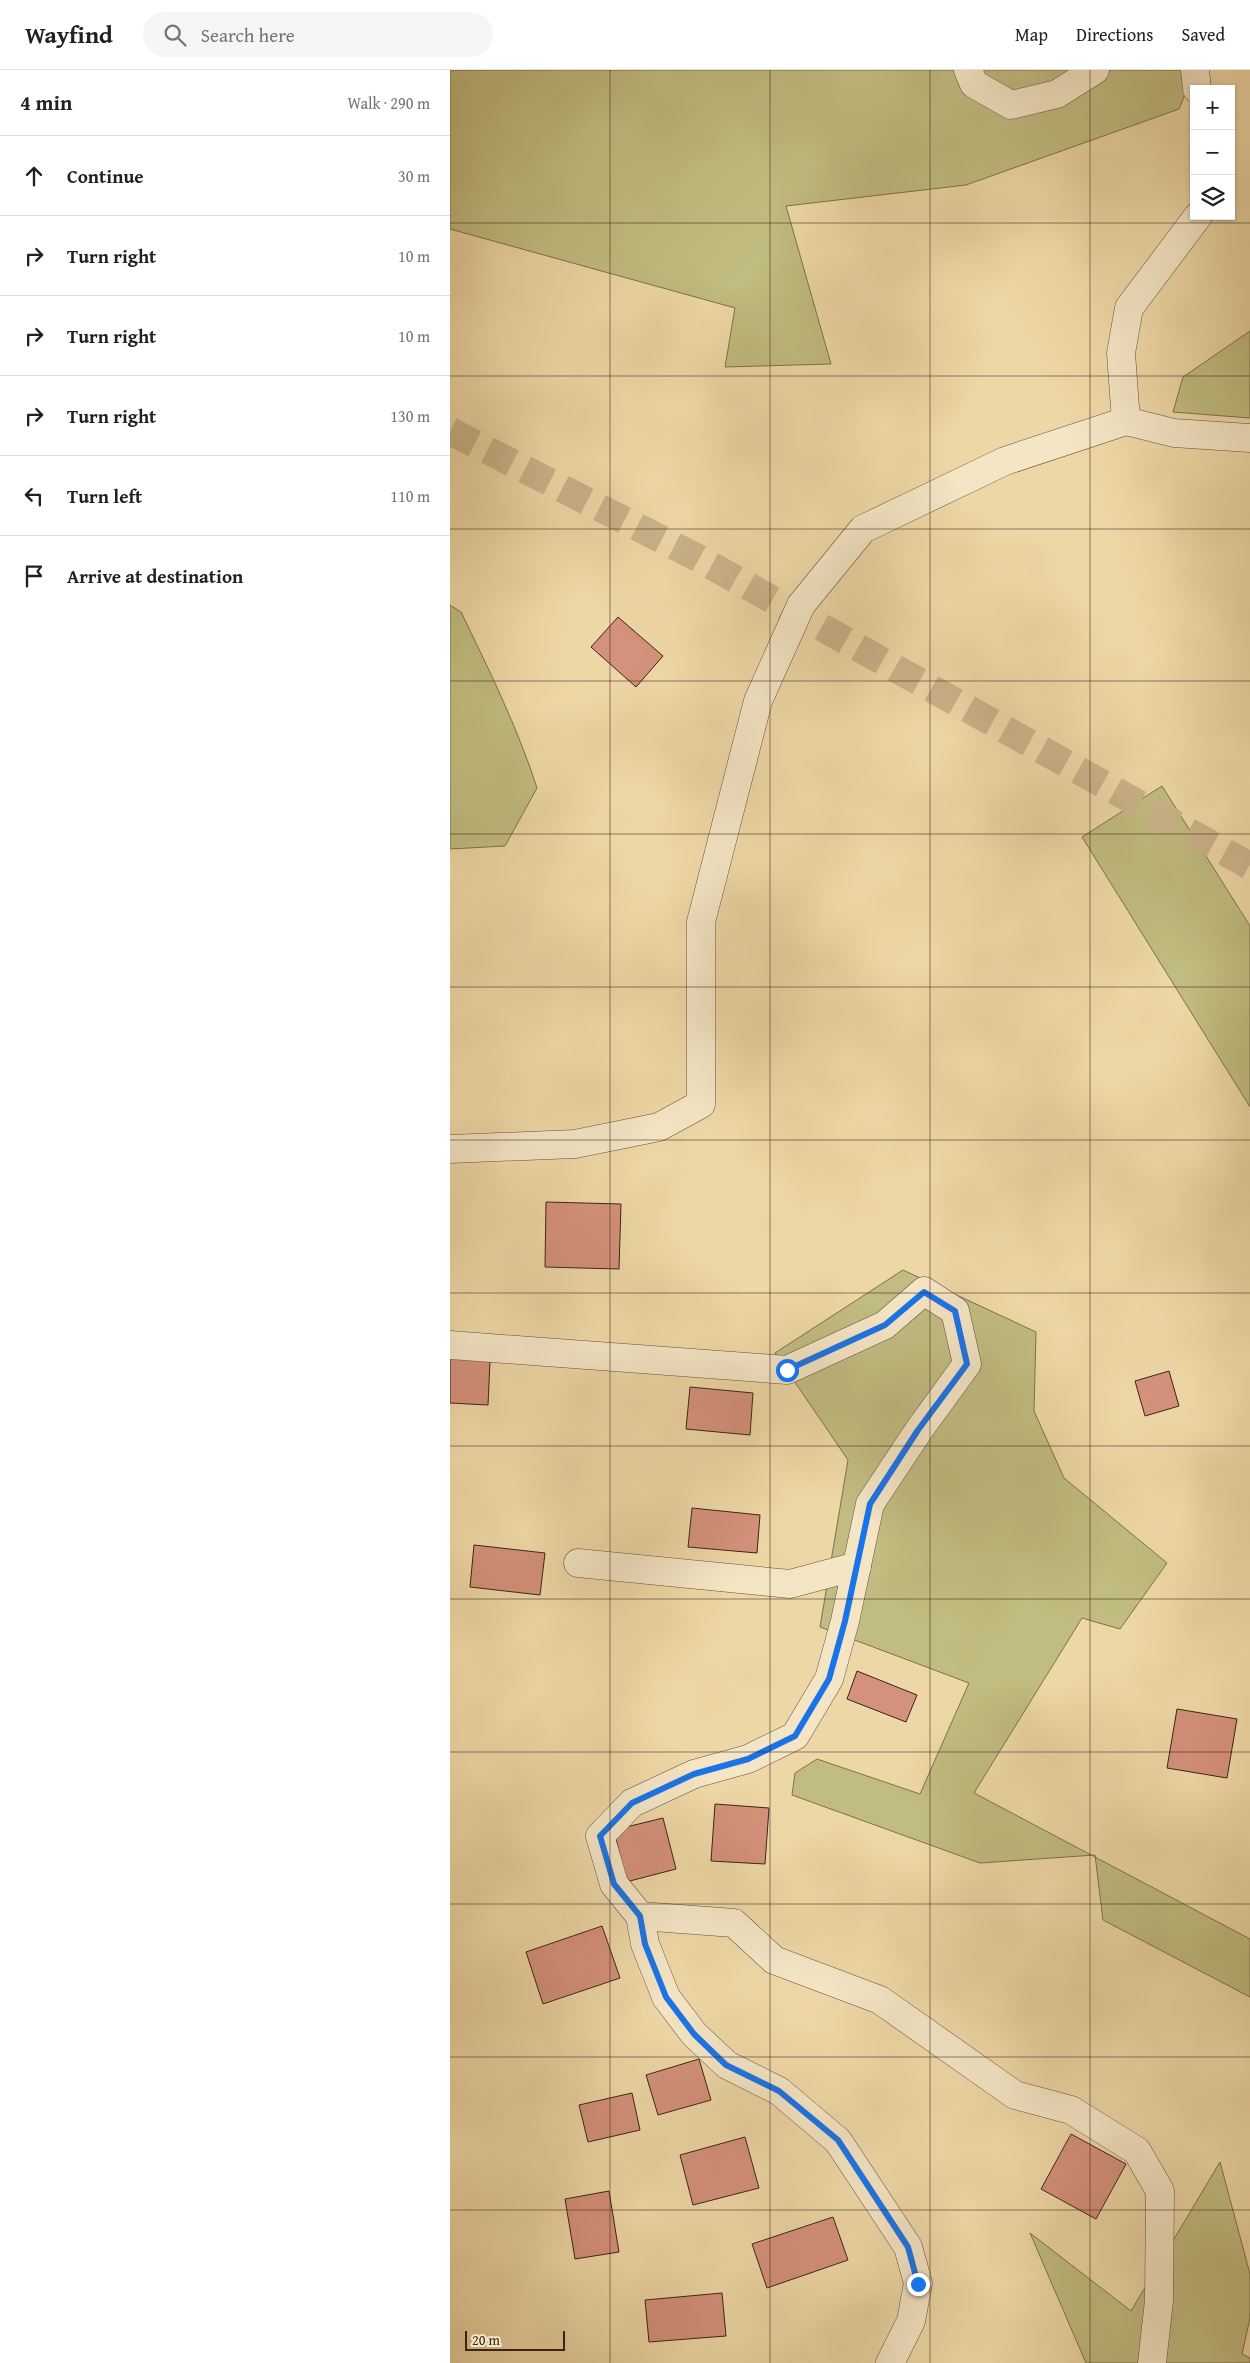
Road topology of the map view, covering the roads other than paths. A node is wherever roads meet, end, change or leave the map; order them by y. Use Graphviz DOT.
graph roads {
  1 [pos="968,70"];
  2 [pos="1095,70"];
  3 [pos="1195,70"];
  4 [pos="1196,85"];
  5 [pos="1195,220"];
  6 [pos="1126,421"];
  7 [pos="1250,438"];
  8 [pos="450,1149"];
  9 [pos="450,1345"];
  10 [pos="578,1563"];
  11 [pos="857,1566"];
  12 [pos="640,1916"];
  13 [pos="890,2363"];
  14 [pos="1152,2363"];
  1 -- 2 [label="street"];
  3 -- 4 [label="street"];
  5 -- 6 [label="street"];
  6 -- 7 [label="street"];
  6 -- 8 [label="street"];
  9 -- 11 [label="street"];
  10 -- 11 [label="street"];
  11 -- 12 [label="street"];
  12 -- 13 [label="street"];
  12 -- 14 [label="street"];
}
